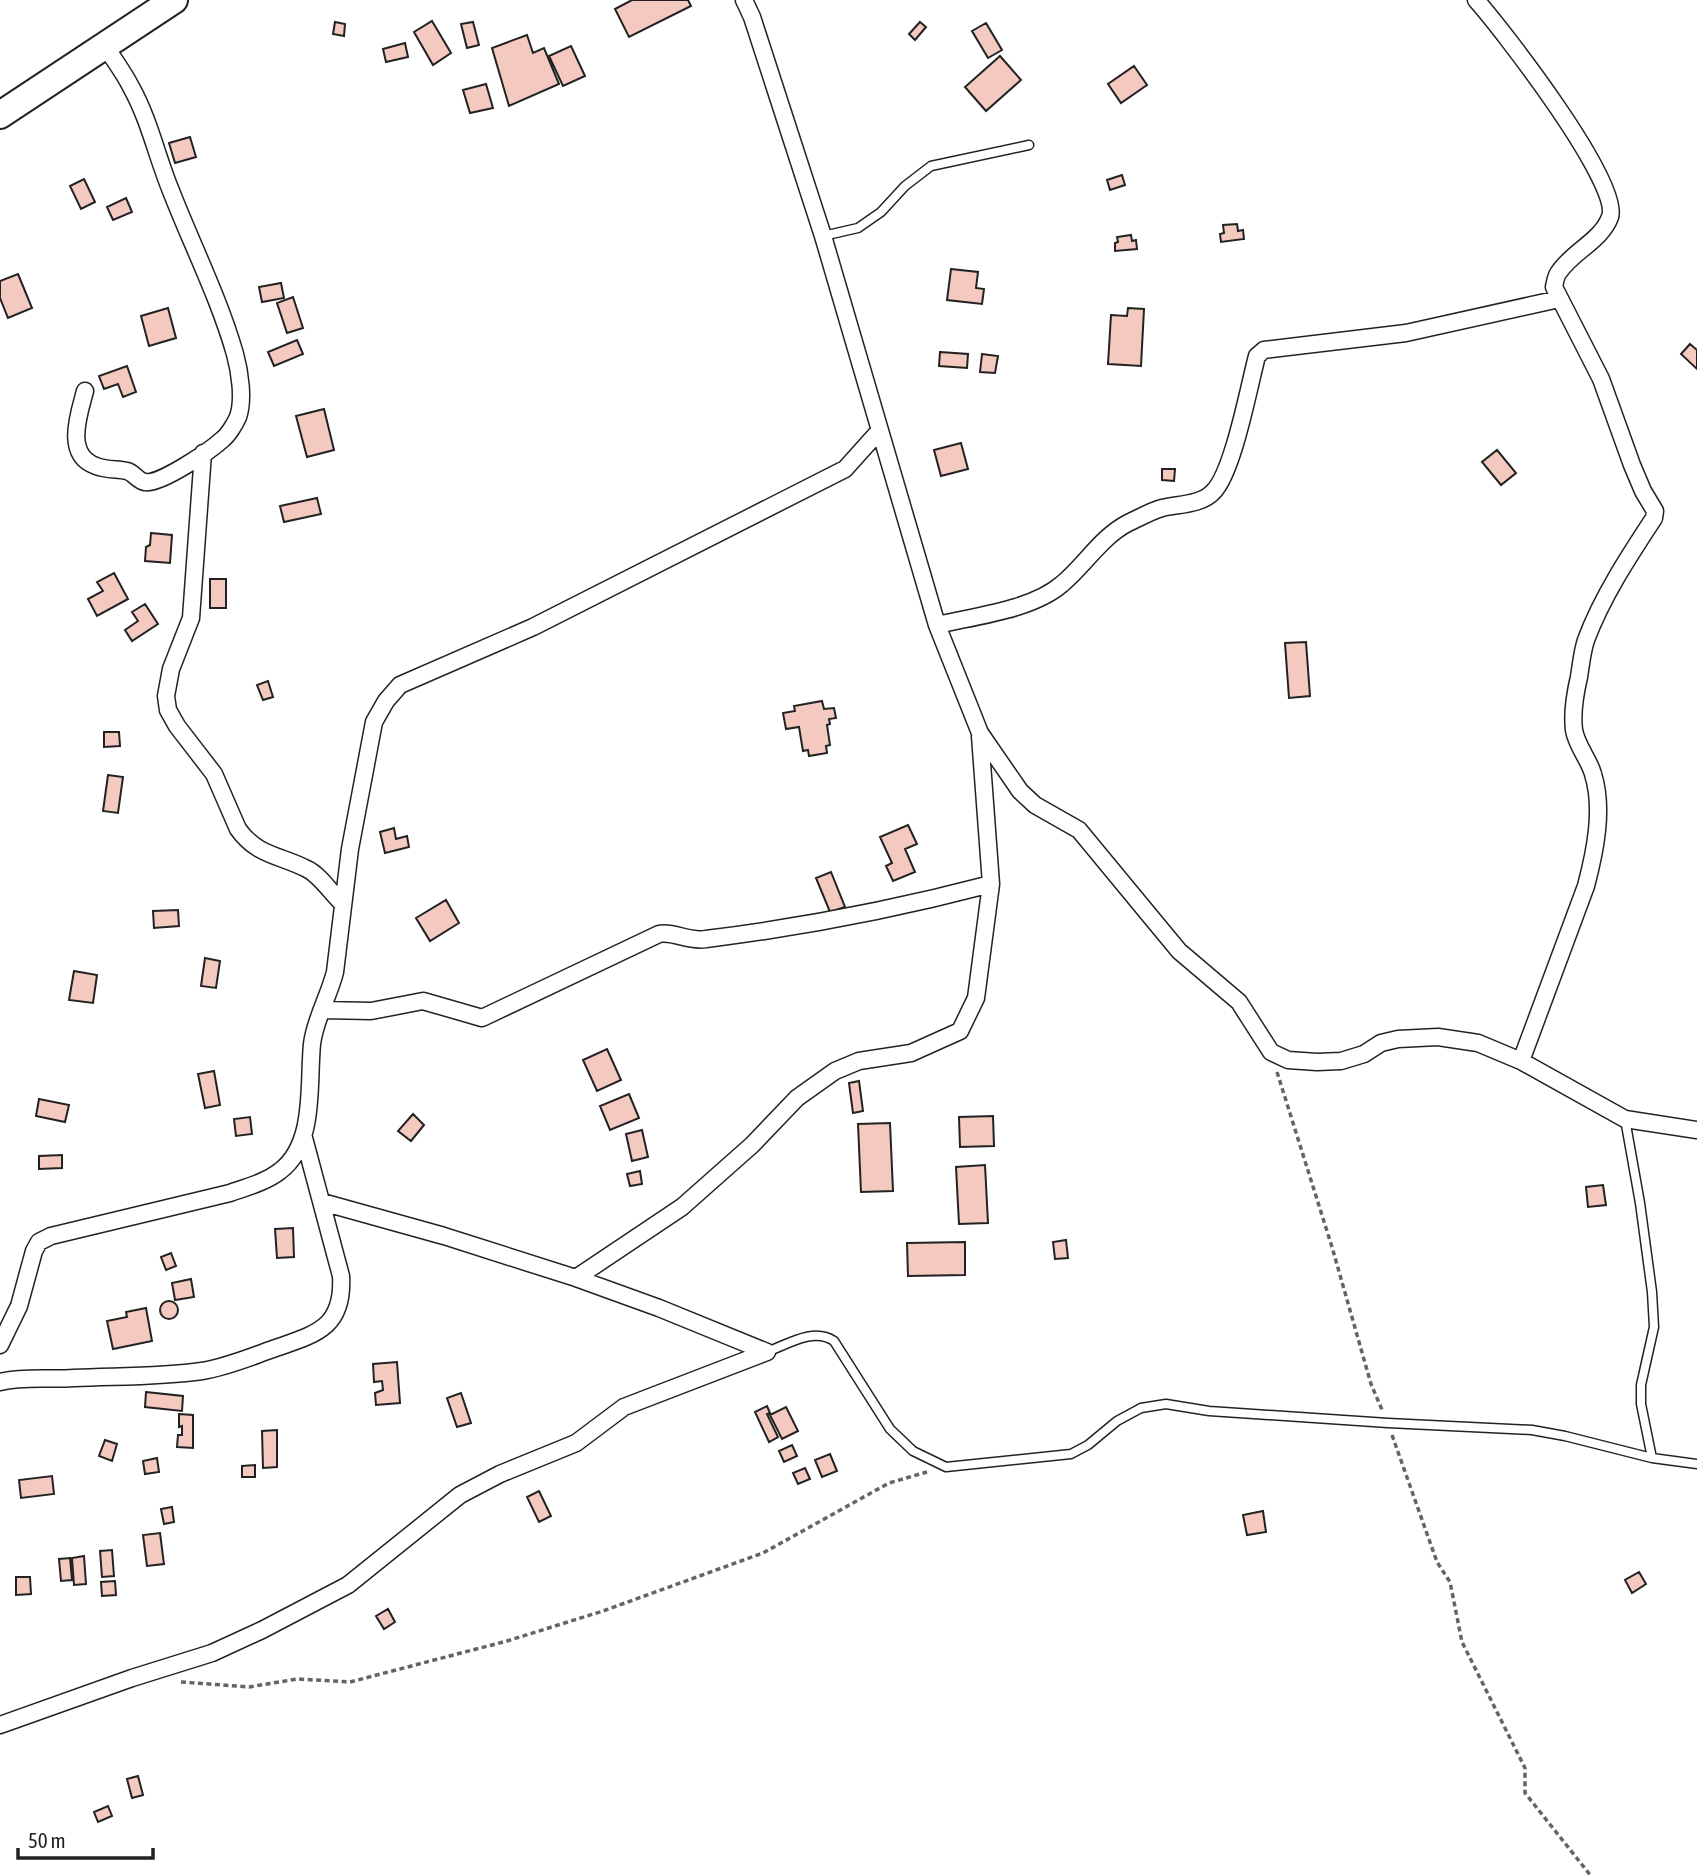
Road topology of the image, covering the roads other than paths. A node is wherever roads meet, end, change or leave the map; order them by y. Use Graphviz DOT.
graph roads {
  1 [pos="174,0"];
  2 [pos="744,0"];
  3 [pos="1476,0"];
  4 [pos="106,47"];
  5 [pos="0,114"];
  6 [pos="1029,145"];
  7 [pos="823,236"];
  8 [pos="1559,299"];
  9 [pos="85,391"];
  10 [pos="880,430"];
  11 [pos="203,453"];
  12 [pos="937,625"];
  13 [pos="980,733"];
  14 [pos="990,884"];
  15 [pos="342,904"];
  16 [pos="323,1010"];
  17 [pos="1521,1061"];
  18 [pos="1625,1119"];
  19 [pos="1697,1130"];
  20 [pos="304,1138"];
  21 [pos="322,1202"];
  22 [pos="576,1278"];
  23 [pos="0,1345"];
  24 [pos="767,1352"];
  25 [pos="0,1382"];
  26 [pos="1652,1458"];
  27 [pos="1697,1464"];
  28 [pos="0,1725"];
  1 -- 4 [label="main road"];
  2 -- 7 [label="street"];
  3 -- 8 [label="street"];
  4 -- 5 [label="main road"];
  4 -- 11 [label="street"];
  6 -- 7 [label="lane"];
  7 -- 10 [label="street"];
  8 -- 12 [label="street"];
  8 -- 17 [label="street"];
  9 -- 11 [label="street"];
  10 -- 12 [label="street"];
  10 -- 15 [label="street"];
  11 -- 15 [label="street"];
  12 -- 13 [label="street"];
  13 -- 14 [label="street"];
  13 -- 17 [label="street"];
  14 -- 16 [label="street"];
  14 -- 22 [label="street"];
  15 -- 16 [label="street"];
  16 -- 20 [label="street"];
  17 -- 18 [label="street"];
  18 -- 19 [label="street"];
  18 -- 26 [label="lane"];
  20 -- 21 [label="street"];
  20 -- 23 [label="street"];
  21 -- 22 [label="street"];
  21 -- 25 [label="street"];
  22 -- 24 [label="street"];
  24 -- 26 [label="lane"];
  24 -- 28 [label="street"];
  26 -- 27 [label="lane"];
}
